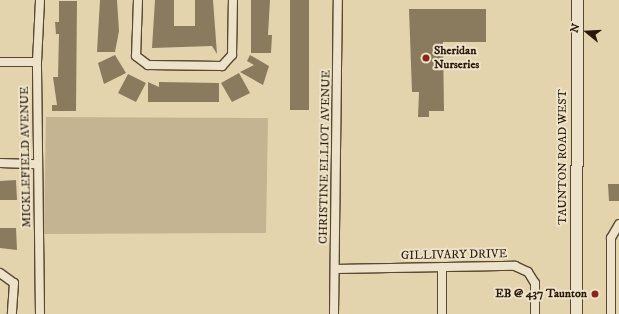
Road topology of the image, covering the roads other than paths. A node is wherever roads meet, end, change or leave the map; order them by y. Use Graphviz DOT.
graph roads {
  1 [pos="40,0"];
  2 [pos="138,0"];
  3 [pos="233,0"];
  4 [pos="338,0"];
  5 [pos="577,0"];
  6 [pos="0,62"];
  7 [pos="37,62"];
  8 [pos="0,163"];
  9 [pos="38,164"];
  10 [pos="619,224"];
  11 [pos="442,267"];
  12 [pos="335,269"];
  13 [pos="0,273"];
  14 [pos="12,314"];
  15 [pos="40,314"];
  16 [pos="334,314"];
  17 [pos="442,314"];
  18 [pos="536,314"];
  19 [pos="576,314"];
  20 [pos="611,314"];
  1 -- 7 [label="street, MICKLEFIELD AVENUE"];
  2 -- 3 [label="street"];
  4 -- 12 [label="street, CHRISTINE ELLIOT AVENUE"];
  5 -- 19 [label="main road, TAUNTON ROAD WEST"];
  6 -- 7 [label="street"];
  7 -- 9 [label="street, MICKLEFIELD AVENUE"];
  8 -- 9 [label="street"];
  9 -- 15 [label="street, MICKLEFIELD AVENUE"];
  10 -- 20 [label="street"];
  11 -- 12 [label="street, GILLIVARY DRIVE"];
  11 -- 17 [label="street"];
  11 -- 18 [label="street, GILLIVARY DRIVE"];
  12 -- 16 [label="street, CHRISTINE ELLIOT AVENUE"];
  13 -- 14 [label="street"];
}
